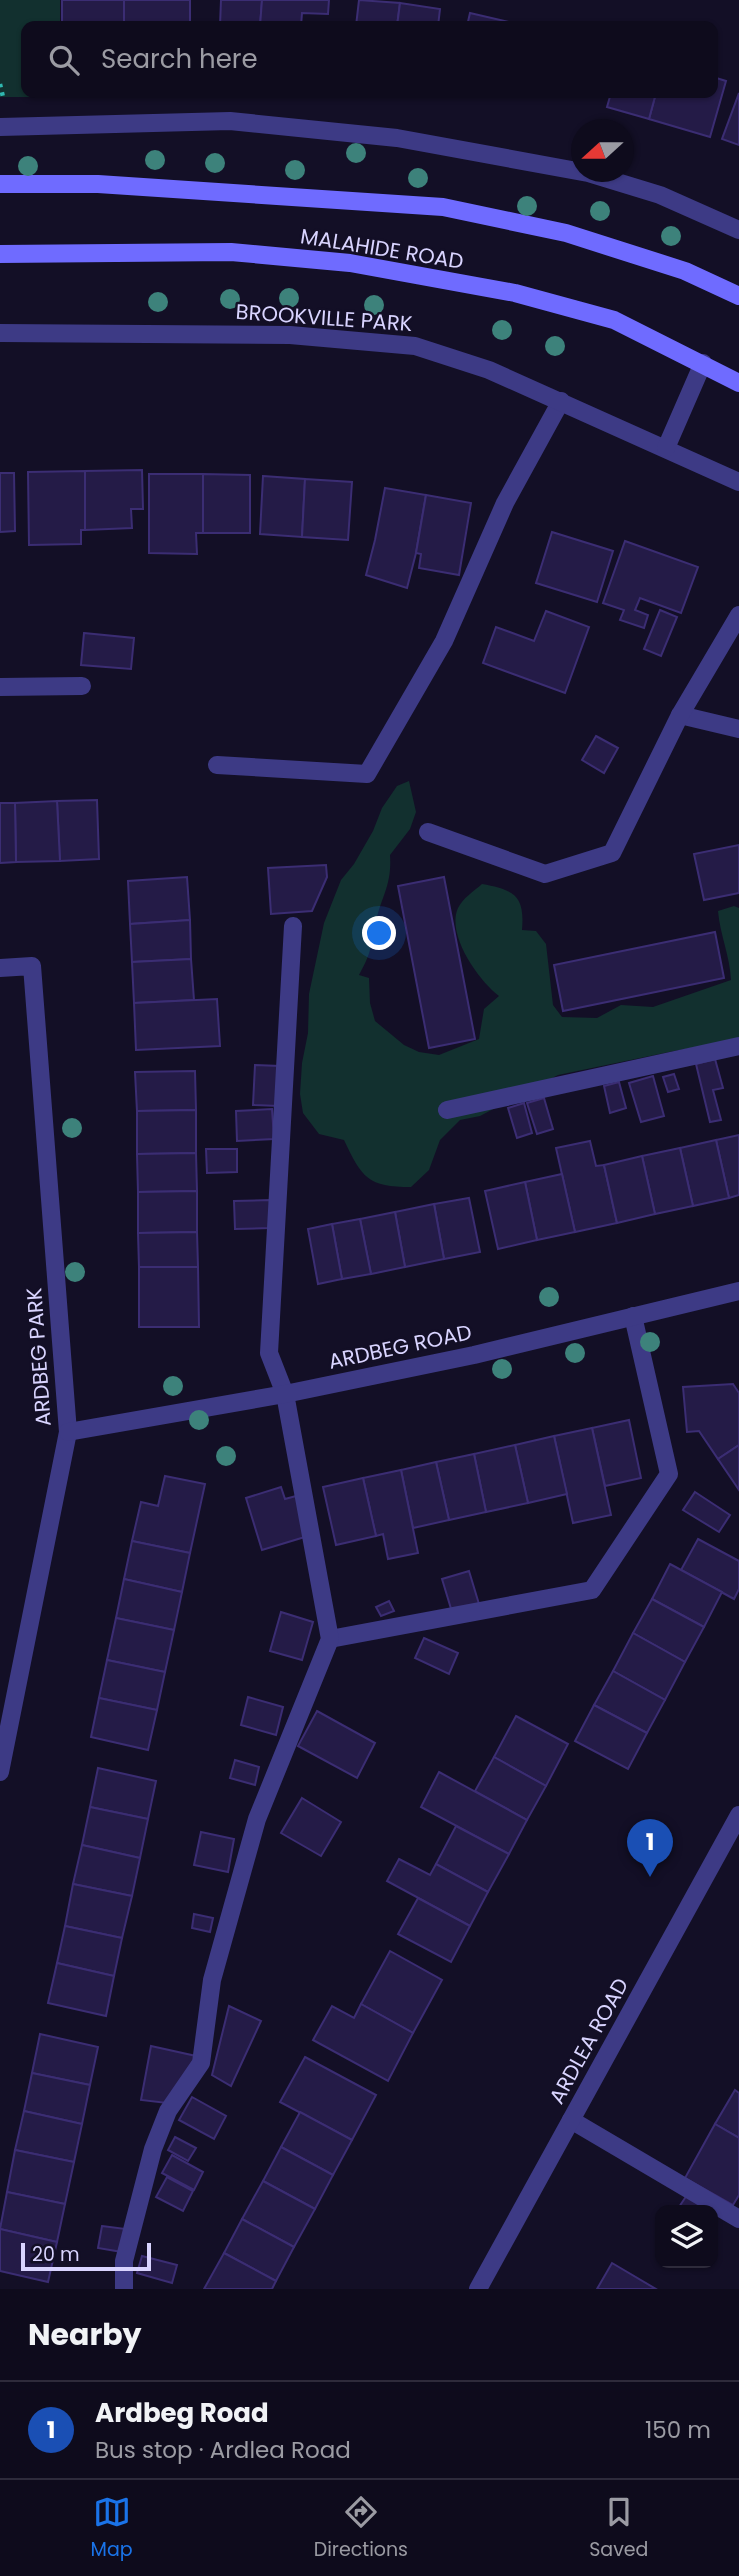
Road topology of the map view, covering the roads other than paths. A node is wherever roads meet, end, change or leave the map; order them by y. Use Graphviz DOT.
graph roads {
  1 [pos="0,127"];
  2 [pos="0,184"];
  3 [pos="739,230"];
  4 [pos="0,254"];
  5 [pos="739,296"];
  6 [pos="0,333"];
  7 [pos="703,363"];
  8 [pos="739,383"];
  9 [pos="561,401"];
  10 [pos="666,448"];
  11 [pos="739,482"];
  12 [pos="739,615"];
  13 [pos="82,686"];
  14 [pos="0,687"];
  15 [pos="680,715"];
  16 [pos="739,729"];
  17 [pos="217,765"];
  18 [pos="428,832"];
  19 [pos="293,926"];
  20 [pos="0,968"];
  21 [pos="739,1046"];
  22 [pos="447,1110"];
  23 [pos="739,1291"];
  24 [pos="633,1316"];
  25 [pos="285,1394"];
  26 [pos="68,1432"];
  27 [pos="330,1639"];
  28 [pos="0,1772"];
  29 [pos="739,1815"];
  30 [pos="571,2120"];
  31 [pos="739,2219"];
  32 [pos="124,2289"];
  33 [pos="478,2289"];
  1 -- 3 [label="street"];
  2 -- 5 [label="main road, MALAHIDE ROAD"];
  4 -- 7 [label="main road, MALAHIDE ROAD"];
  6 -- 9 [label="street, BROOKVILLE PARK"];
  7 -- 8 [label="main road, MALAHIDE ROAD"];
  7 -- 10 [label="street"];
  9 -- 10 [label="street, BROOKVILLE PARK"];
  9 -- 17 [label="street"];
  10 -- 11 [label="street, BROOKVILLE PARK"];
  12 -- 15 [label="street"];
  13 -- 14 [label="street"];
  15 -- 16 [label="street"];
  15 -- 18 [label="street"];
  19 -- 25 [label="street"];
  20 -- 26 [label="street, ARDBEG PARK"];
  21 -- 22 [label="street"];
  23 -- 24 [label="street, ARDBEG ROAD"];
  24 -- 25 [label="street, ARDBEG ROAD"];
  24 -- 27 [label="street"];
  25 -- 26 [label="street, ARDBEG ROAD"];
  25 -- 27 [label="street"];
  26 -- 28 [label="street, ARDBEG PARK"];
  27 -- 32 [label="street"];
  29 -- 30 [label="street, ARDLEA ROAD"];
  30 -- 31 [label="street"];
  30 -- 33 [label="street, ARDLEA ROAD"];
}
